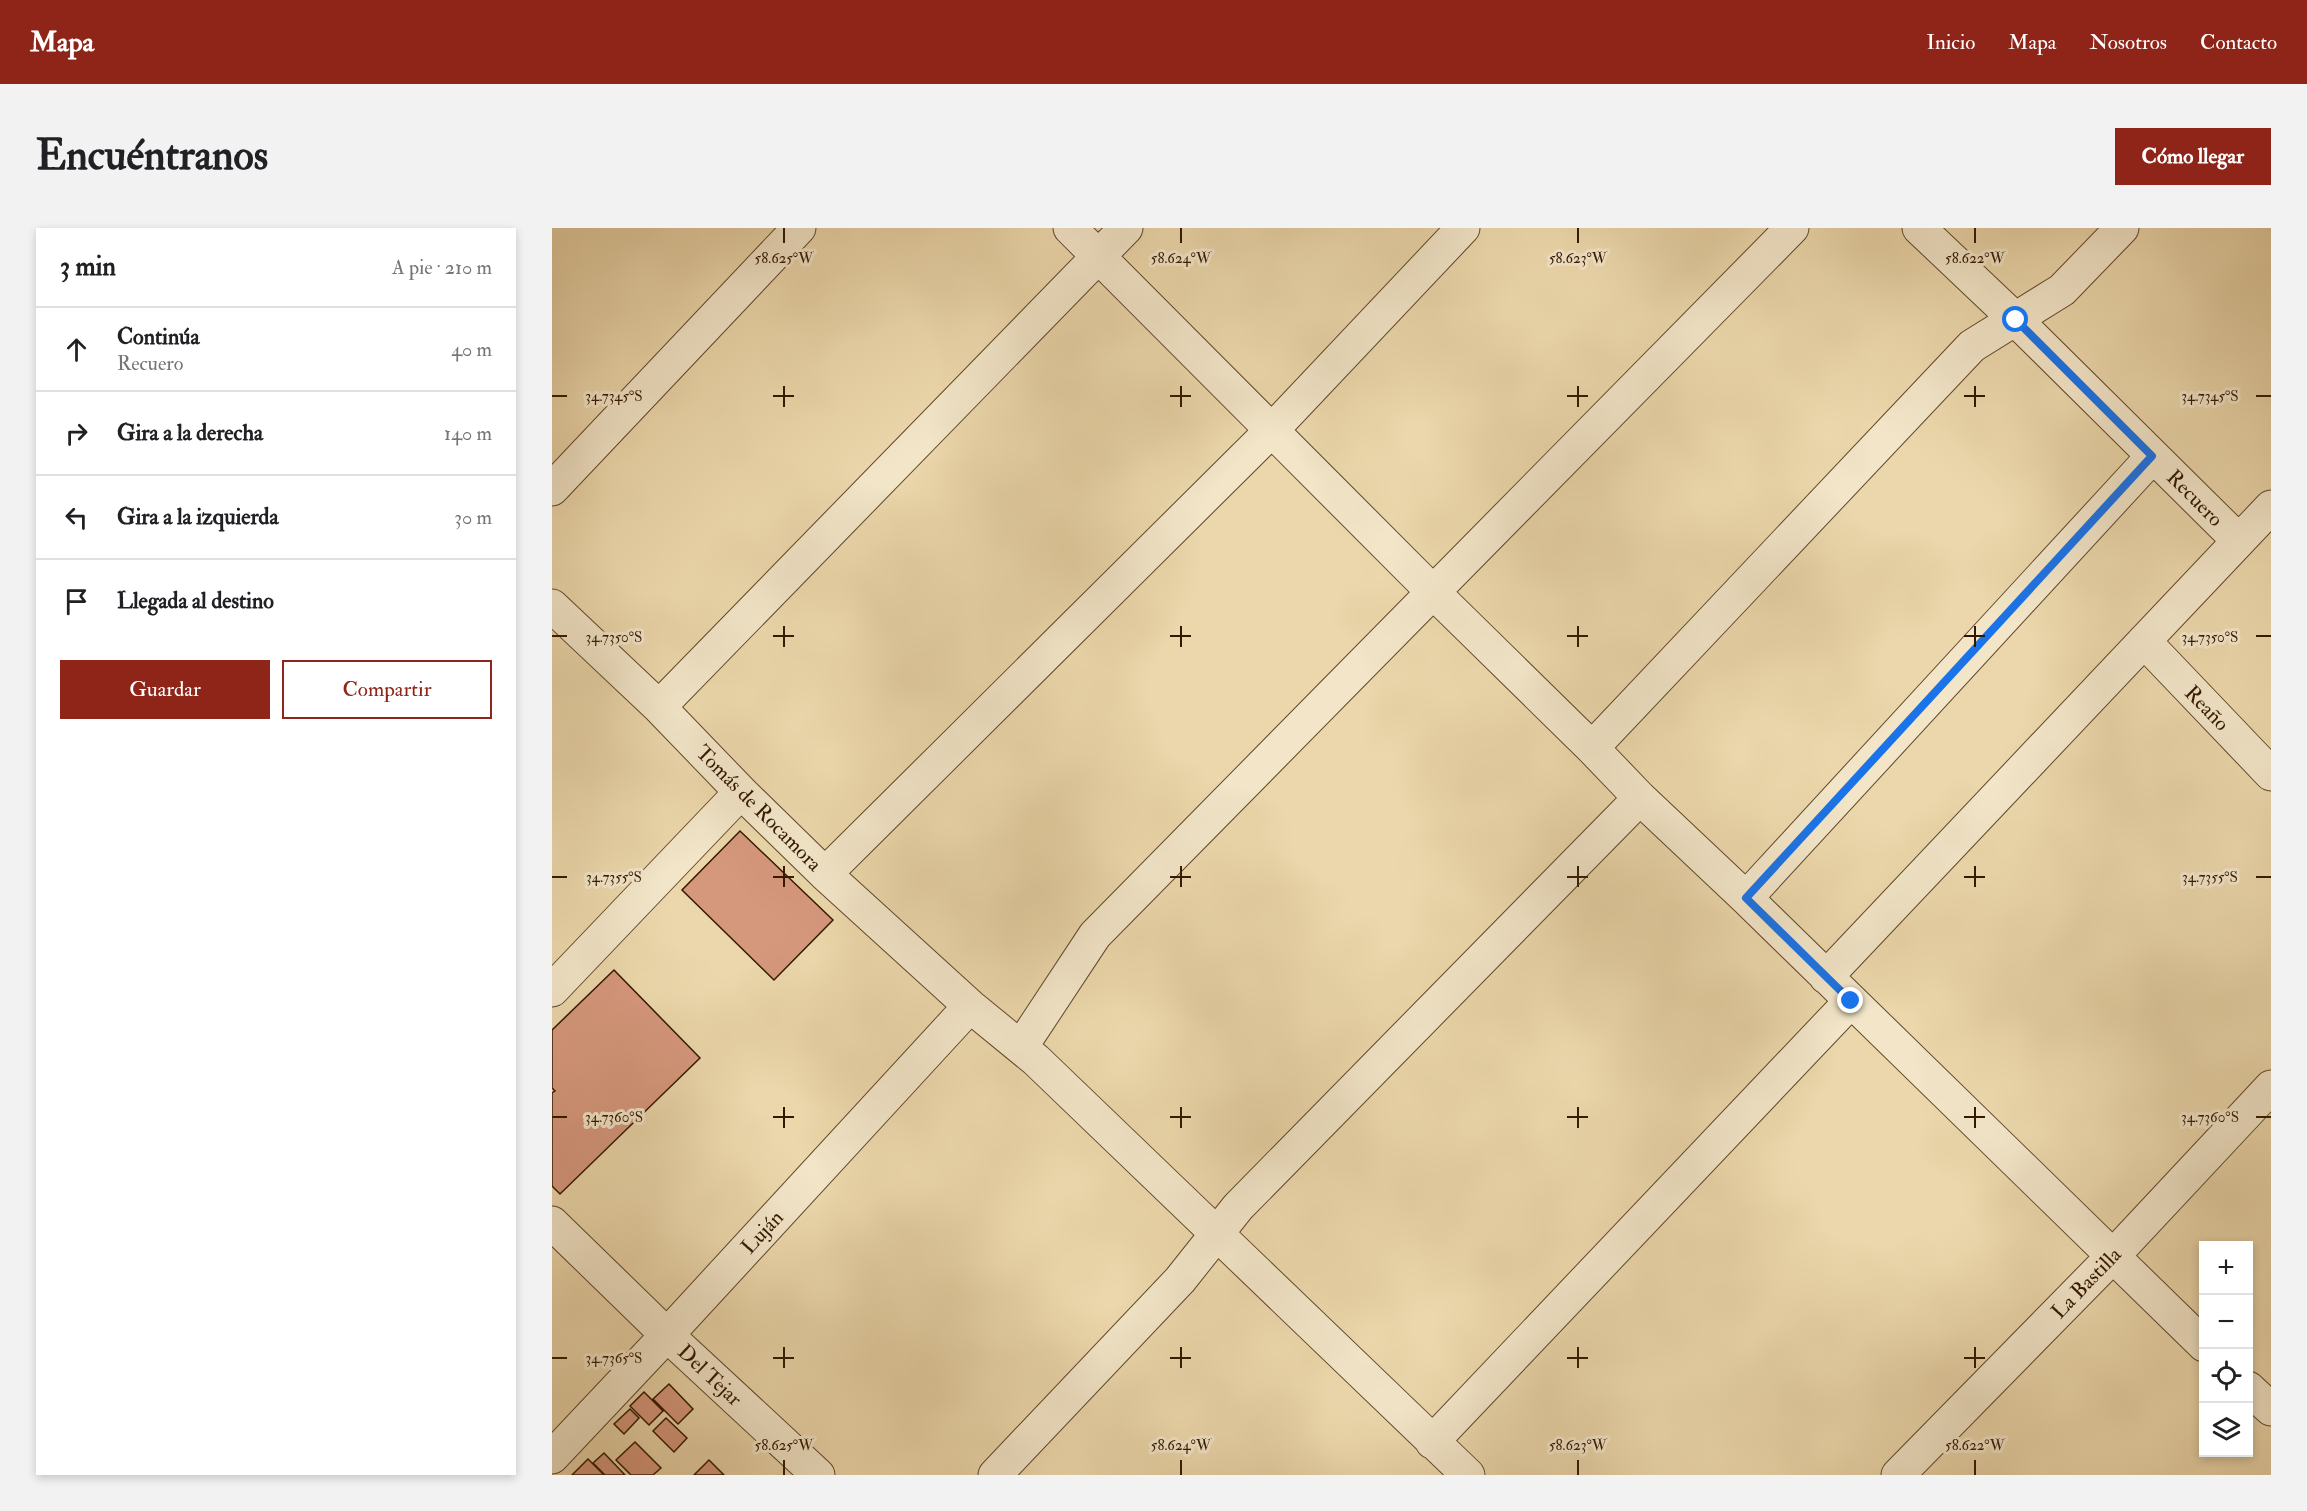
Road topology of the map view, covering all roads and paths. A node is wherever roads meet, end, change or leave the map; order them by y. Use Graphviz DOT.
graph roads {
  1 [pos="799,228"];
  2 [pos="1070,228"];
  3 [pos="1126,228"];
  4 [pos="1463,228"];
  5 [pos="1792,228"];
  6 [pos="1919,228"];
  7 [pos="2122,228"];
  8 [pos="1100,256"];
  9 [pos="2016,320"];
  10 [pos="1273,429"];
  11 [pos="2152,456"];
  12 [pos="552,489"];
  13 [pos="2271,507"];
  14 [pos="2239,541"];
  15 [pos="1432,591"];
  16 [pos="552,606"];
  17 [pos="2144,641"];
  18 [pos="659,707"];
  19 [pos="1592,748"];
  20 [pos="2271,774"];
  21 [pos="741,792"];
  22 [pos="1640,798"];
  23 [pos="825,874"];
  24 [pos="1746,898"];
  25 [pos="1826,977"];
  26 [pos="552,990"];
  27 [pos="1851,1001"];
  28 [pos="970,1006"];
  29 [pos="1021,1047"];
  30 [pos="2271,1087"];
  31 [pos="552,1223"];
  32 [pos="1217,1233"];
  33 [pos="2112,1257"];
  34 [pos="667,1335"];
  35 [pos="2199,1340"];
  36 [pos="2253,1393"];
  37 [pos="2271,1409"];
  38 [pos="1432,1442"];
  39 [pos="552,1457"];
  40 [pos="818,1475"];
  41 [pos="994,1475"];
  42 [pos="1468,1475"];
  43 [pos="1898,1475"];
  1 -- 12 [label="street"];
  2 -- 8 [label="street"];
  3 -- 8 [label="street"];
  4 -- 10 [label="street"];
  5 -- 15 [label="street"];
  6 -- 9 [label="street, Recuero"];
  7 -- 9 [label="street"];
  8 -- 10 [label="street"];
  8 -- 18 [label="street"];
  9 -- 11 [label="street, Recuero"];
  9 -- 19 [label="street"];
  10 -- 15 [label="street"];
  10 -- 23 [label="street"];
  11 -- 14 [label="street, Recuero"];
  11 -- 24 [label="street"];
  13 -- 14 [label="street"];
  14 -- 17 [label="street"];
  15 -- 19 [label="street"];
  15 -- 29 [label="street"];
  16 -- 18 [label="street, Tomás de Rocamora"];
  17 -- 20 [label="street, Reaño"];
  17 -- 25 [label="street"];
  18 -- 21 [label="street, Tomás de Rocamora"];
  19 -- 22 [label="street"];
  21 -- 23 [label="street, Tomás de Rocamora"];
  21 -- 26 [label="street"];
  22 -- 24 [label="street"];
  22 -- 32 [label="street"];
  23 -- 28 [label="street, Tomás de Rocamora"];
  24 -- 25 [label="street"];
  25 -- 27 [label="street"];
  27 -- 33 [label="street"];
  27 -- 38 [label="street"];
  28 -- 29 [label="street, Tomás de Rocamora"];
  28 -- 34 [label="street, Luján"];
  29 -- 32 [label="street, Tomás de Rocamora"];
  30 -- 33 [label="street, La Bastilla"];
  31 -- 34 [label="street, Del Tejar"];
  32 -- 38 [label="street, Tomás de Rocamora"];
  32 -- 41 [label="street"];
  33 -- 35 [label="street"];
  33 -- 43 [label="street, La Bastilla"];
  34 -- 39 [label="street, Luján"];
  34 -- 40 [label="street, Del Tejar"];
  36 -- 37 [label="street"];
  38 -- 42 [label="street, Tomás de Rocamora"];
}
